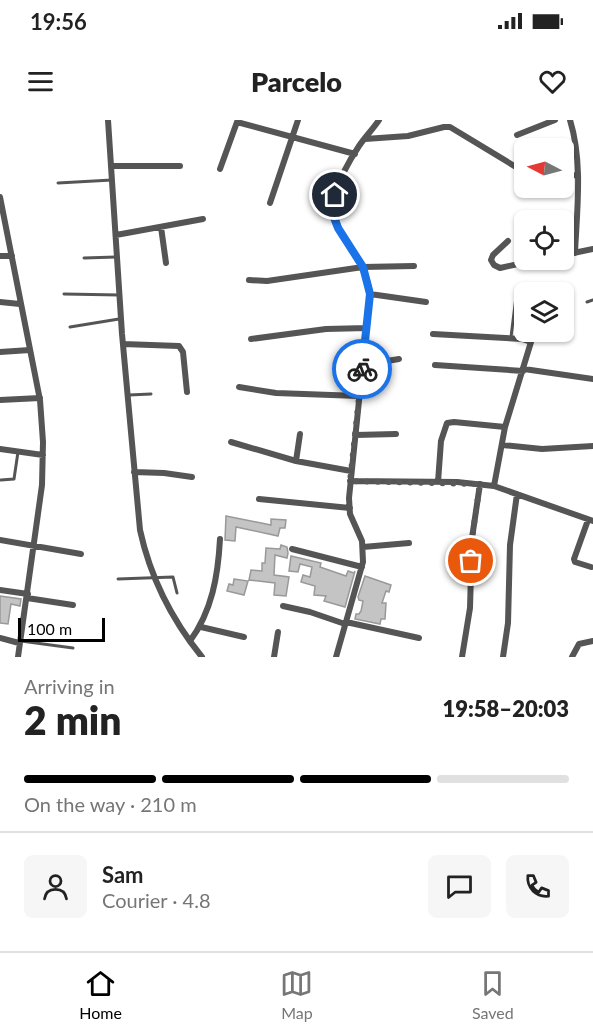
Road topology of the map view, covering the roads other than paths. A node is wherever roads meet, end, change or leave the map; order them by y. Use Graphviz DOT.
graph roads {
  1 [pos="108,120"];
  2 [pos="298,120"];
  3 [pos="379,120"];
  4 [pos="555,120"];
  5 [pos="570,120"];
  6 [pos="237,121"];
  7 [pos="517,135"];
  8 [pos="293,137"];
  9 [pos="365,139"];
  10 [pos="355,154"];
  11 [pos="111,166"];
  12 [pos="180,166"];
  13 [pos="514,166"];
  14 [pos="220,169"];
  15 [pos="574,175"];
  16 [pos="578,175"];
  17 [pos="112,180"];
  18 [pos="58,183"];
  19 [pos="0,197"];
  20 [pos="270,203"];
  21 [pos="203,219"];
  22 [pos="161,227"];
  23 [pos="116,235"];
  24 [pos="508,241"];
  25 [pos="593,249"];
  26 [pos="575,253"];
  27 [pos="0,256"];
  28 [pos="12,256"];
  29 [pos="117,256"];
  30 [pos="84,258"];
  31 [pos="166,263"];
  32 [pos="514,264"];
  33 [pos="414,266"];
  34 [pos="363,267"];
  35 [pos="249,280"];
  36 [pos="64,294"];
  37 [pos="370,294"];
  38 [pos="120,295"];
  39 [pos="593,300"];
  40 [pos="0,302"];
  41 [pos="426,302"];
  42 [pos="587,302"];
  43 [pos="20,304"];
  44 [pos="514,314"];
  45 [pos="121,318"];
  46 [pos="70,327"];
  47 [pos="367,328"];
  48 [pos="433,334"];
  49 [pos="251,339"];
  50 [pos="511,339"];
  51 [pos="123,344"];
  52 [pos="30,350"];
  53 [pos="0,352"];
  54 [pos="399,359"];
  55 [pos="363,365"];
  56 [pos="435,365"];
  57 [pos="524,370"];
  58 [pos="593,379"];
  59 [pos="239,387"];
  60 [pos="187,392"];
  61 [pos="151,394"];
  62 [pos="127,395"];
  63 [pos="359,396"];
  64 [pos="40,398"];
  65 [pos="0,400"];
  66 [pos="505,427"];
  67 [pos="300,434"];
  68 [pos="396,434"];
  69 [pos="355,435"];
  70 [pos="231,442"];
  71 [pos="502,445"];
  72 [pos="593,446"];
  73 [pos="0,449"];
  74 [pos="18,452"];
  75 [pos="43,455"];
  76 [pos="296,461"];
  77 [pos="351,471"];
  78 [pos="134,472"];
  79 [pos="192,477"];
  80 [pos="2,480"];
  81 [pos="350,481"];
  82 [pos="438,482"];
  83 [pos="480,484"];
  84 [pos="494,486"];
  85 [pos="517,495"];
  86 [pos="259,499"];
  87 [pos="350,508"];
  88 [pos="591,521"];
  89 [pos="220,539"];
  90 [pos="0,540"];
  91 [pos="409,543"];
  92 [pos="35,545"];
  93 [pos="363,547"];
  94 [pos="292,549"];
  95 [pos="81,554"];
  96 [pos="362,567"];
  97 [pos="591,567"];
  98 [pos="154,578"];
  99 [pos="118,579"];
  100 [pos="0,590"];
  101 [pos="177,593"];
  102 [pos="27,596"];
  103 [pos="73,605"];
  104 [pos="283,606"];
  105 [pos="345,623"];
  106 [pos="201,627"];
  107 [pos="278,633"];
  108 [pos="0,638"];
  109 [pos="244,638"];
  110 [pos="418,638"];
  111 [pos="19,641"];
  112 [pos="190,641"];
  113 [pos="593,641"];
  114 [pos="73,648"];
  115 [pos="18,657"];
  116 [pos="202,657"];
  117 [pos="274,657"];
  118 [pos="336,657"];
  119 [pos="462,657"];
  120 [pos="503,657"];
  121 [pos="572,657"];
  1 -- 11 [label="street"];
  2 -- 8 [label="street"];
  3 -- 9 [label="street"];
  4 -- 7 [label="street"];
  5 -- 16 [label="street"];
  6 -- 8 [label="street"];
  6 -- 14 [label="street"];
  8 -- 10 [label="street"];
  8 -- 20 [label="street"];
  9 -- 10 [label="street"];
  9 -- 13 [label="street"];
  10 -- 34 [label="street"];
  11 -- 12 [label="street"];
  11 -- 17 [label="street"];
  15 -- 16 [label="street"];
  16 -- 26 [label="street"];
  17 -- 18 [label="lane"];
  17 -- 23 [label="street"];
  19 -- 28 [label="street"];
  21 -- 22 [label="street"];
  22 -- 23 [label="street"];
  22 -- 31 [label="street"];
  23 -- 29 [label="street"];
  24 -- 32 [label="street"];
  25 -- 26 [label="street"];
  27 -- 28 [label="street"];
  28 -- 43 [label="street"];
  29 -- 30 [label="lane"];
  29 -- 38 [label="street"];
  33 -- 34 [label="street"];
  34 -- 35 [label="street"];
  34 -- 37 [label="street"];
  36 -- 38 [label="lane"];
  37 -- 41 [label="street"];
  37 -- 47 [label="street"];
  38 -- 45 [label="street"];
  39 -- 42 [label="lane"];
  40 -- 43 [label="street"];
  43 -- 52 [label="street"];
  44 -- 50 [label="lane"];
  45 -- 46 [label="lane"];
  45 -- 51 [label="street"];
  47 -- 49 [label="street"];
  47 -- 55 [label="street"];
  48 -- 50 [label="street"];
  50 -- 57 [label="street"];
  51 -- 60 [label="street"];
  51 -- 62 [label="street"];
  52 -- 53 [label="street"];
  52 -- 64 [label="street"];
  54 -- 55 [label="street"];
  55 -- 63 [label="street"];
  56 -- 57 [label="street"];
  57 -- 58 [label="street"];
  57 -- 66 [label="street"];
  59 -- 63 [label="street"];
  61 -- 62 [label="lane"];
  62 -- 78 [label="street"];
  63 -- 69 [label="street"];
  64 -- 65 [label="street"];
  64 -- 75 [label="street"];
  66 -- 71 [label="street"];
  66 -- 82 [label="street"];
  67 -- 76 [label="street"];
  68 -- 69 [label="street"];
  69 -- 77 [label="street"];
  70 -- 76 [label="street"];
  71 -- 72 [label="street"];
  71 -- 84 [label="street"];
  73 -- 74 [label="street"];
  74 -- 75 [label="street"];
  74 -- 80 [label="lane"];
  75 -- 92 [label="street"];
  76 -- 77 [label="street"];
  77 -- 81 [label="street"];
  78 -- 79 [label="street"];
  78 -- 98 [label="street"];
  81 -- 82 [label="street"];
  81 -- 87 [label="street"];
  82 -- 83 [label="street"];
  83 -- 84 [label="street"];
  83 -- 119 [label="street"];
  84 -- 85 [label="street"];
  85 -- 88 [label="street"];
  85 -- 120 [label="street"];
  86 -- 87 [label="street"];
  87 -- 93 [label="street"];
  88 -- 97 [label="street"];
  89 -- 106 [label="street"];
  90 -- 92 [label="street"];
  91 -- 93 [label="street"];
  92 -- 95 [label="street"];
  92 -- 102 [label="street"];
  93 -- 96 [label="street"];
  94 -- 96 [label="street"];
  96 -- 105 [label="street"];
  98 -- 99 [label="lane"];
  98 -- 101 [label="lane"];
  98 -- 112 [label="street"];
  100 -- 102 [label="street"];
  102 -- 103 [label="street"];
  102 -- 111 [label="street"];
  104 -- 105 [label="street"];
  105 -- 110 [label="street"];
  105 -- 118 [label="street"];
  106 -- 109 [label="street"];
  106 -- 112 [label="street"];
  107 -- 117 [label="street"];
  108 -- 111 [label="street"];
  111 -- 114 [label="lane"];
  111 -- 115 [label="street"];
  112 -- 116 [label="street"];
  113 -- 121 [label="street"];
}
